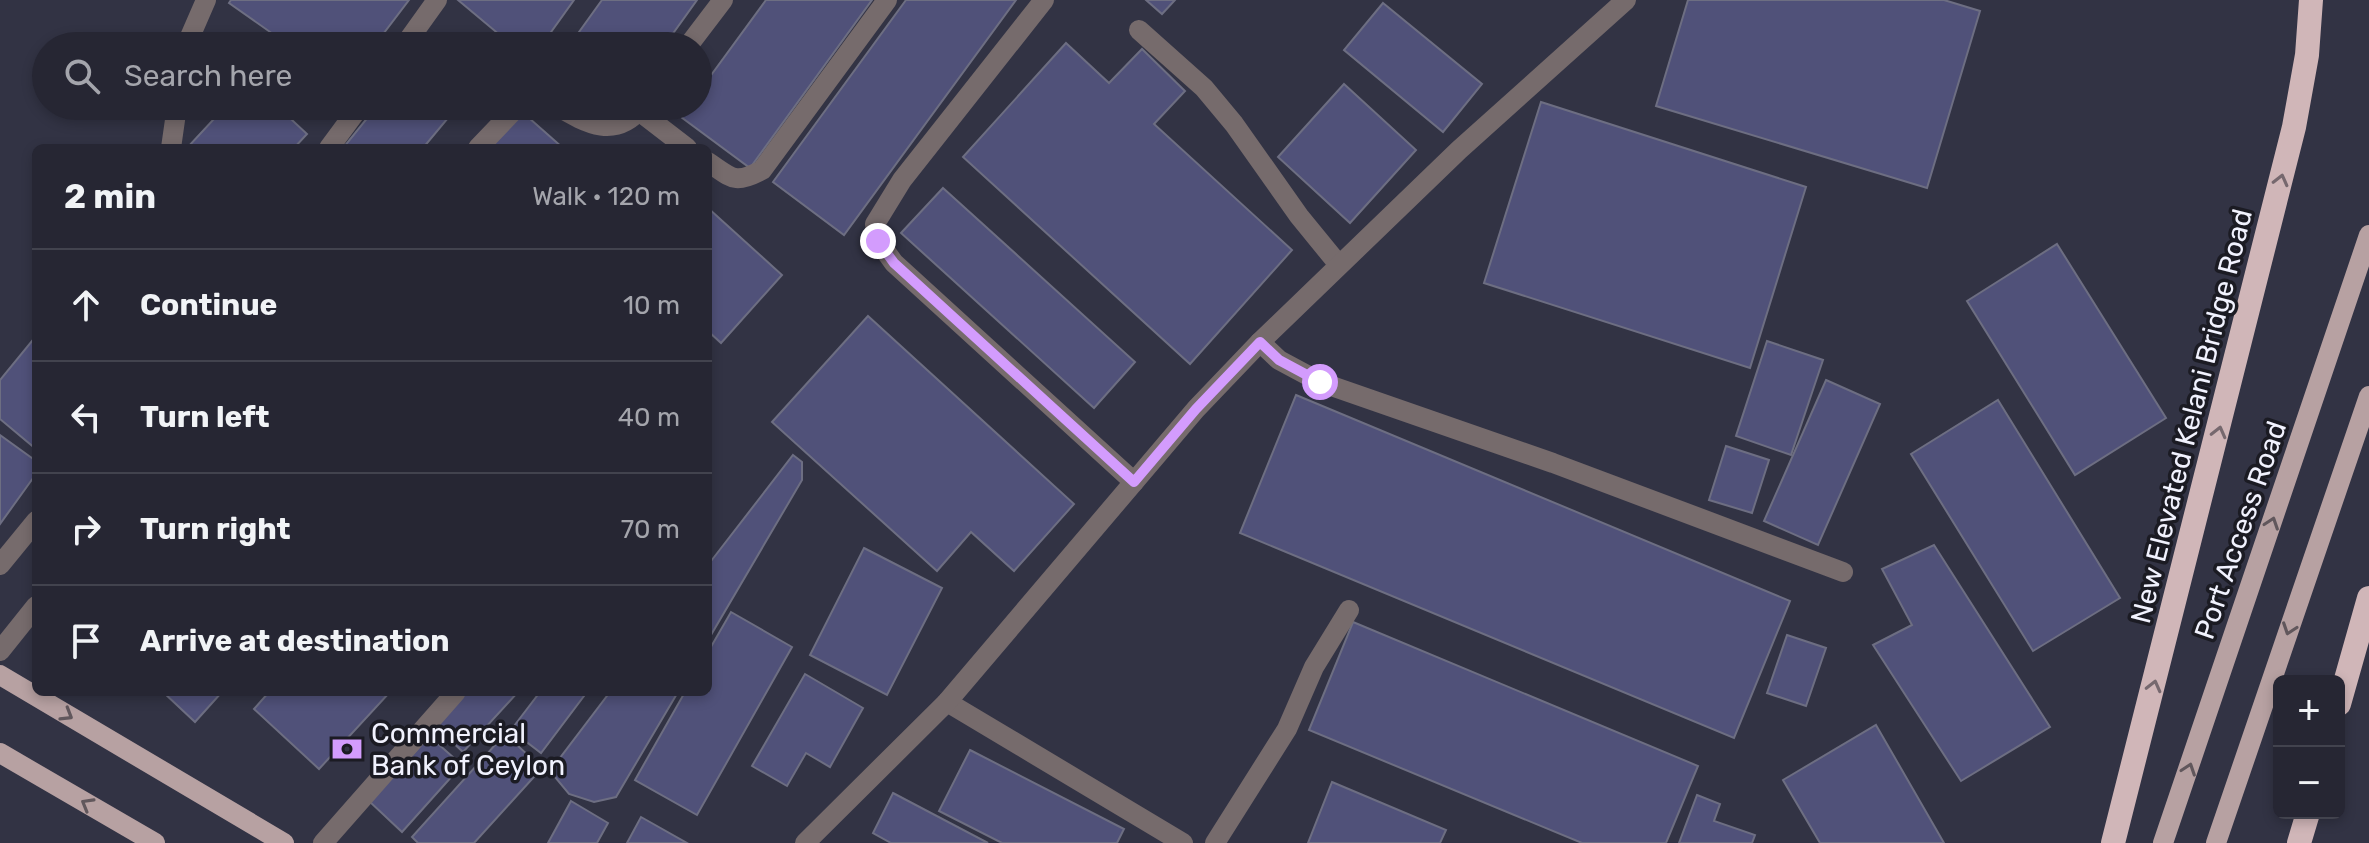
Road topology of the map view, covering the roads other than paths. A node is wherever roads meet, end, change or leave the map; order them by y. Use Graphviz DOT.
graph roads {
  1 [pos="206,0"];
  2 [pos="437,0"];
  3 [pos="723,0"];
  4 [pos="887,0"];
  5 [pos="1044,0"];
  6 [pos="1626,0"];
  7 [pos="2311,0"];
  8 [pos="1139,30"];
  9 [pos="192,32"];
  10 [pos="414,32"];
  11 [pos="699,32"];
  12 [pos="175,120"];
  13 [pos="350,120"];
  14 [pos="505,120"];
  15 [pos="581,120"];
  16 [pos="629,120"];
  17 [pos="655,120"];
  18 [pos="172,144"];
  19 [pos="332,144"];
  20 [pos="482,144"];
  21 [pos="682,144"];
  22 [pos="712,165"];
  23 [pos="2369,235"];
  24 [pos="1339,265"];
  25 [pos="1260,342"];
  26 [pos="2369,396"];
  27 [pos="1134,482"];
  28 [pos="32,526"];
  29 [pos="0,565"];
  30 [pos="1843,572"];
  31 [pos="2369,598"];
  32 [pos="1349,610"];
  33 [pos="32,611"];
  34 [pos="0,651"];
  35 [pos="0,675"];
  36 [pos="2345,683"];
  37 [pos="32,694"];
  38 [pos="36,696"];
  39 [pos="452,696"];
  40 [pos="947,702"];
  41 [pos="0,753"];
  42 [pos="2306,819"];
  43 [pos="155,843"];
  44 [pos="284,843"];
  45 [pos="323,843"];
  46 [pos="805,843"];
  47 [pos="1183,843"];
  48 [pos="1215,843"];
  49 [pos="2113,843"];
  50 [pos="2163,843"];
  51 [pos="2216,843"];
  52 [pos="2299,843"];
  1 -- 9 [label="street"];
  2 -- 10 [label="street"];
  3 -- 11 [label="street"];
  4 -- 22 [label="street"];
  5 -- 27 [label="street"];
  6 -- 24 [label="street"];
  49 -- 7 [label="highway, New Elevated Kelani Bridge Road, one-way"];
  8 -- 24 [label="street"];
  12 -- 18 [label="street"];
  13 -- 19 [label="street"];
  14 -- 20 [label="street"];
  15 -- 16 [label="street"];
  17 -- 21 [label="street"];
  50 -- 23 [label="main road, Port Access Road, one-way"];
  24 -- 25 [label="street"];
  25 -- 27 [label="street"];
  25 -- 30 [label="street"];
  26 -- 51 [label="main road, one-way"];
  27 -- 40 [label="street"];
  28 -- 29 [label="street"];
  31 -- 36 [label="highway"];
  32 -- 48 [label="street"];
  33 -- 34 [label="street"];
  35 -- 37 [label="main road, one-way"];
  38 -- 44 [label="main road, one-way"];
  39 -- 45 [label="street"];
  40 -- 46 [label="street"];
  40 -- 47 [label="street"];
  43 -- 41 [label="main road, one-way"];
  42 -- 52 [label="highway"];
}
